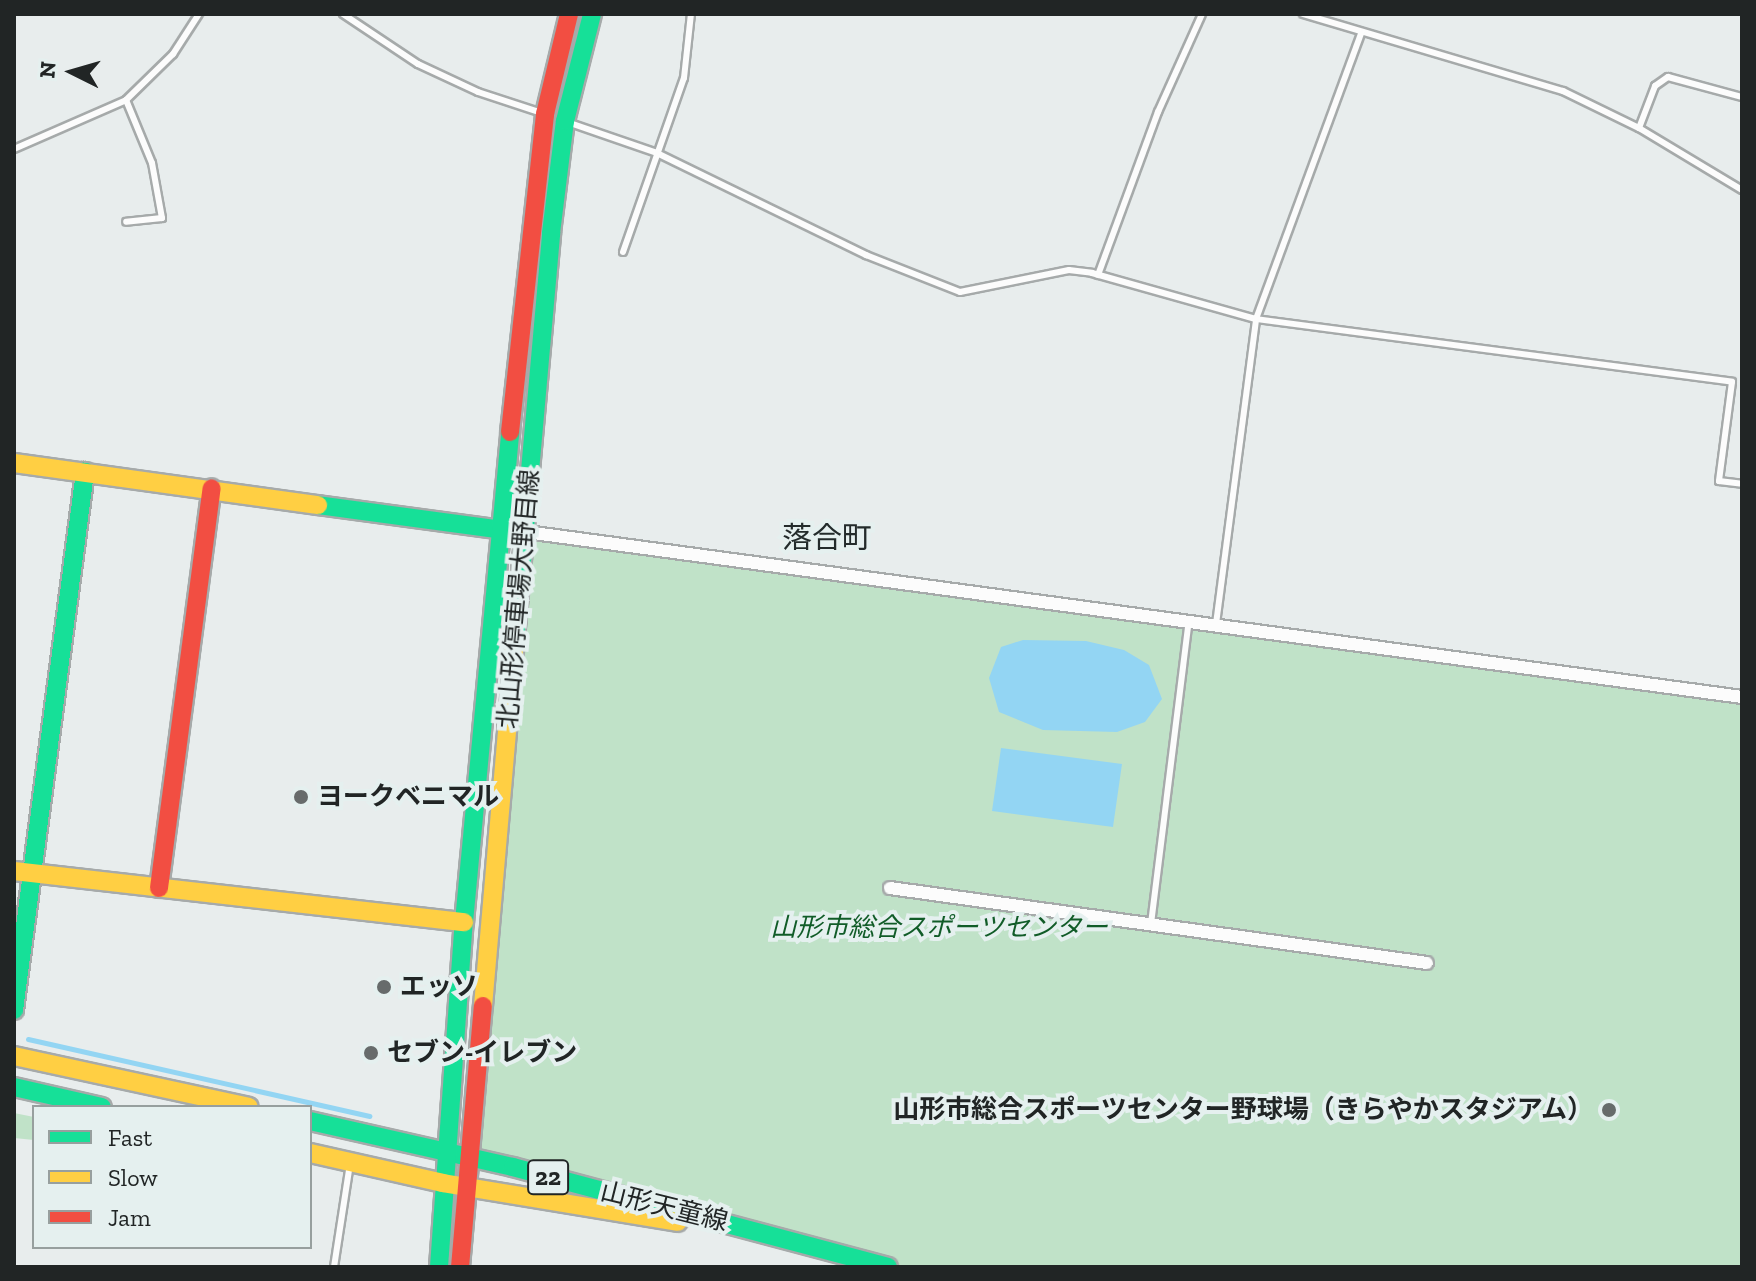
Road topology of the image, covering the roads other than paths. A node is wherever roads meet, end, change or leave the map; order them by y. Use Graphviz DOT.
graph roads {
  1 [pos="199,14"];
  2 [pos="343,14"];
  3 [pos="569,14"];
  4 [pos="592,14"];
  5 [pos="691,14"];
  6 [pos="1202,14"];
  7 [pos="1303,14"];
  8 [pos="1361,33"];
  9 [pos="1742,97"];
  10 [pos="126,100"];
  11 [pos="545,114"];
  12 [pos="565,121"];
  13 [pos="1639,128"];
  14 [pos="14,149"];
  15 [pos="657,153"];
  16 [pos="1742,190"];
  17 [pos="126,222"];
  18 [pos="623,252"];
  19 [pos="1098,275"];
  20 [pos="1256,319"];
  21 [pos="14,463"];
  22 [pos="85,472"];
  23 [pos="1742,484"];
  24 [pos="212,488"];
  25 [pos="504,530"];
  26 [pos="526,532"];
  27 [pos="1189,620"];
  28 [pos="1216,624"];
  29 [pos="1742,697"];
  30 [pos="22,872"];
  31 [pos="159,888"];
  32 [pos="890,888"];
  33 [pos="464,922"];
  34 [pos="1151,924"];
  35 [pos="1427,963"];
  36 [pos="14,1010"];
  37 [pos="14,1056"];
  38 [pos="14,1087"];
  39 [pos="93,1105"];
  40 [pos="240,1105"];
  41 [pos="312,1121"];
  42 [pos="445,1151"];
  43 [pos="312,1153"];
  44 [pos="468,1157"];
  45 [pos="350,1162"];
  46 [pos="443,1183"];
  47 [pos="465,1186"];
  48 [pos="785,1238"];
  49 [pos="334,1267"];
  50 [pos="439,1267"];
  51 [pos="460,1267"];
  52 [pos="888,1267"];
  1 -- 10 [label="lane"];
  2 -- 11 [label="lane"];
  3 -- 11 [label="main road, 北山形停車場大野目線"];
  4 -- 12 [label="main road, 北山形停車場大野目線"];
  5 -- 15 [label="lane"];
  6 -- 19 [label="lane"];
  7 -- 8 [label="lane"];
  8 -- 13 [label="lane"];
  8 -- 20 [label="lane"];
  9 -- 13 [label="lane"];
  10 -- 14 [label="lane"];
  10 -- 17 [label="lane"];
  11 -- 25 [label="main road, 北山形停車場大野目線"];
  12 -- 15 [label="lane"];
  12 -- 26 [label="main road, 北山形停車場大野目線"];
  13 -- 16 [label="lane"];
  15 -- 18 [label="lane"];
  15 -- 19 [label="lane"];
  19 -- 20 [label="lane"];
  20 -- 23 [label="lane"];
  20 -- 28 [label="lane"];
  21 -- 22 [label="main road"];
  22 -- 24 [label="main road"];
  22 -- 30 [label="main road"];
  24 -- 25 [label="main road"];
  24 -- 31 [label="main road"];
  25 -- 26 [label="street"];
  25 -- 33 [label="main road, 北山形停車場大野目線"];
  26 -- 27 [label="street"];
  26 -- 44 [label="main road, 北山形停車場大野目線"];
  27 -- 28 [label="street"];
  27 -- 34 [label="lane"];
  28 -- 29 [label="street"];
  30 -- 31 [label="main road"];
  30 -- 36 [label="main road"];
  31 -- 33 [label="main road"];
  32 -- 34 [label="street"];
  33 -- 42 [label="main road, 北山形停車場大野目線"];
  34 -- 35 [label="street"];
  37 -- 40 [label="main road"];
  38 -- 39 [label="main road"];
  41 -- 42 [label="main road, 山形天童線 / 22"];
  42 -- 44 [label="main road, 山形天童線 / 22"];
  42 -- 46 [label="main road, 北山形停車場大野目線"];
  43 -- 45 [label="main road, 山形天童線 / 22"];
  44 -- 47 [label="main road, 北山形停車場大野目線"];
  44 -- 48 [label="main road, 山形天童線 / 22"];
  45 -- 46 [label="main road, 山形天童線 / 22"];
  45 -- 49 [label="lane"];
  46 -- 47 [label="main road, 山形天童線 / 22"];
  46 -- 50 [label="main road, 北山形停車場大野目線"];
  47 -- 48 [label="main road, 山形天童線 / 22"];
  47 -- 51 [label="main road, 北山形停車場大野目線"];
  48 -- 52 [label="main road, 山形天童線 / 22"];
}
